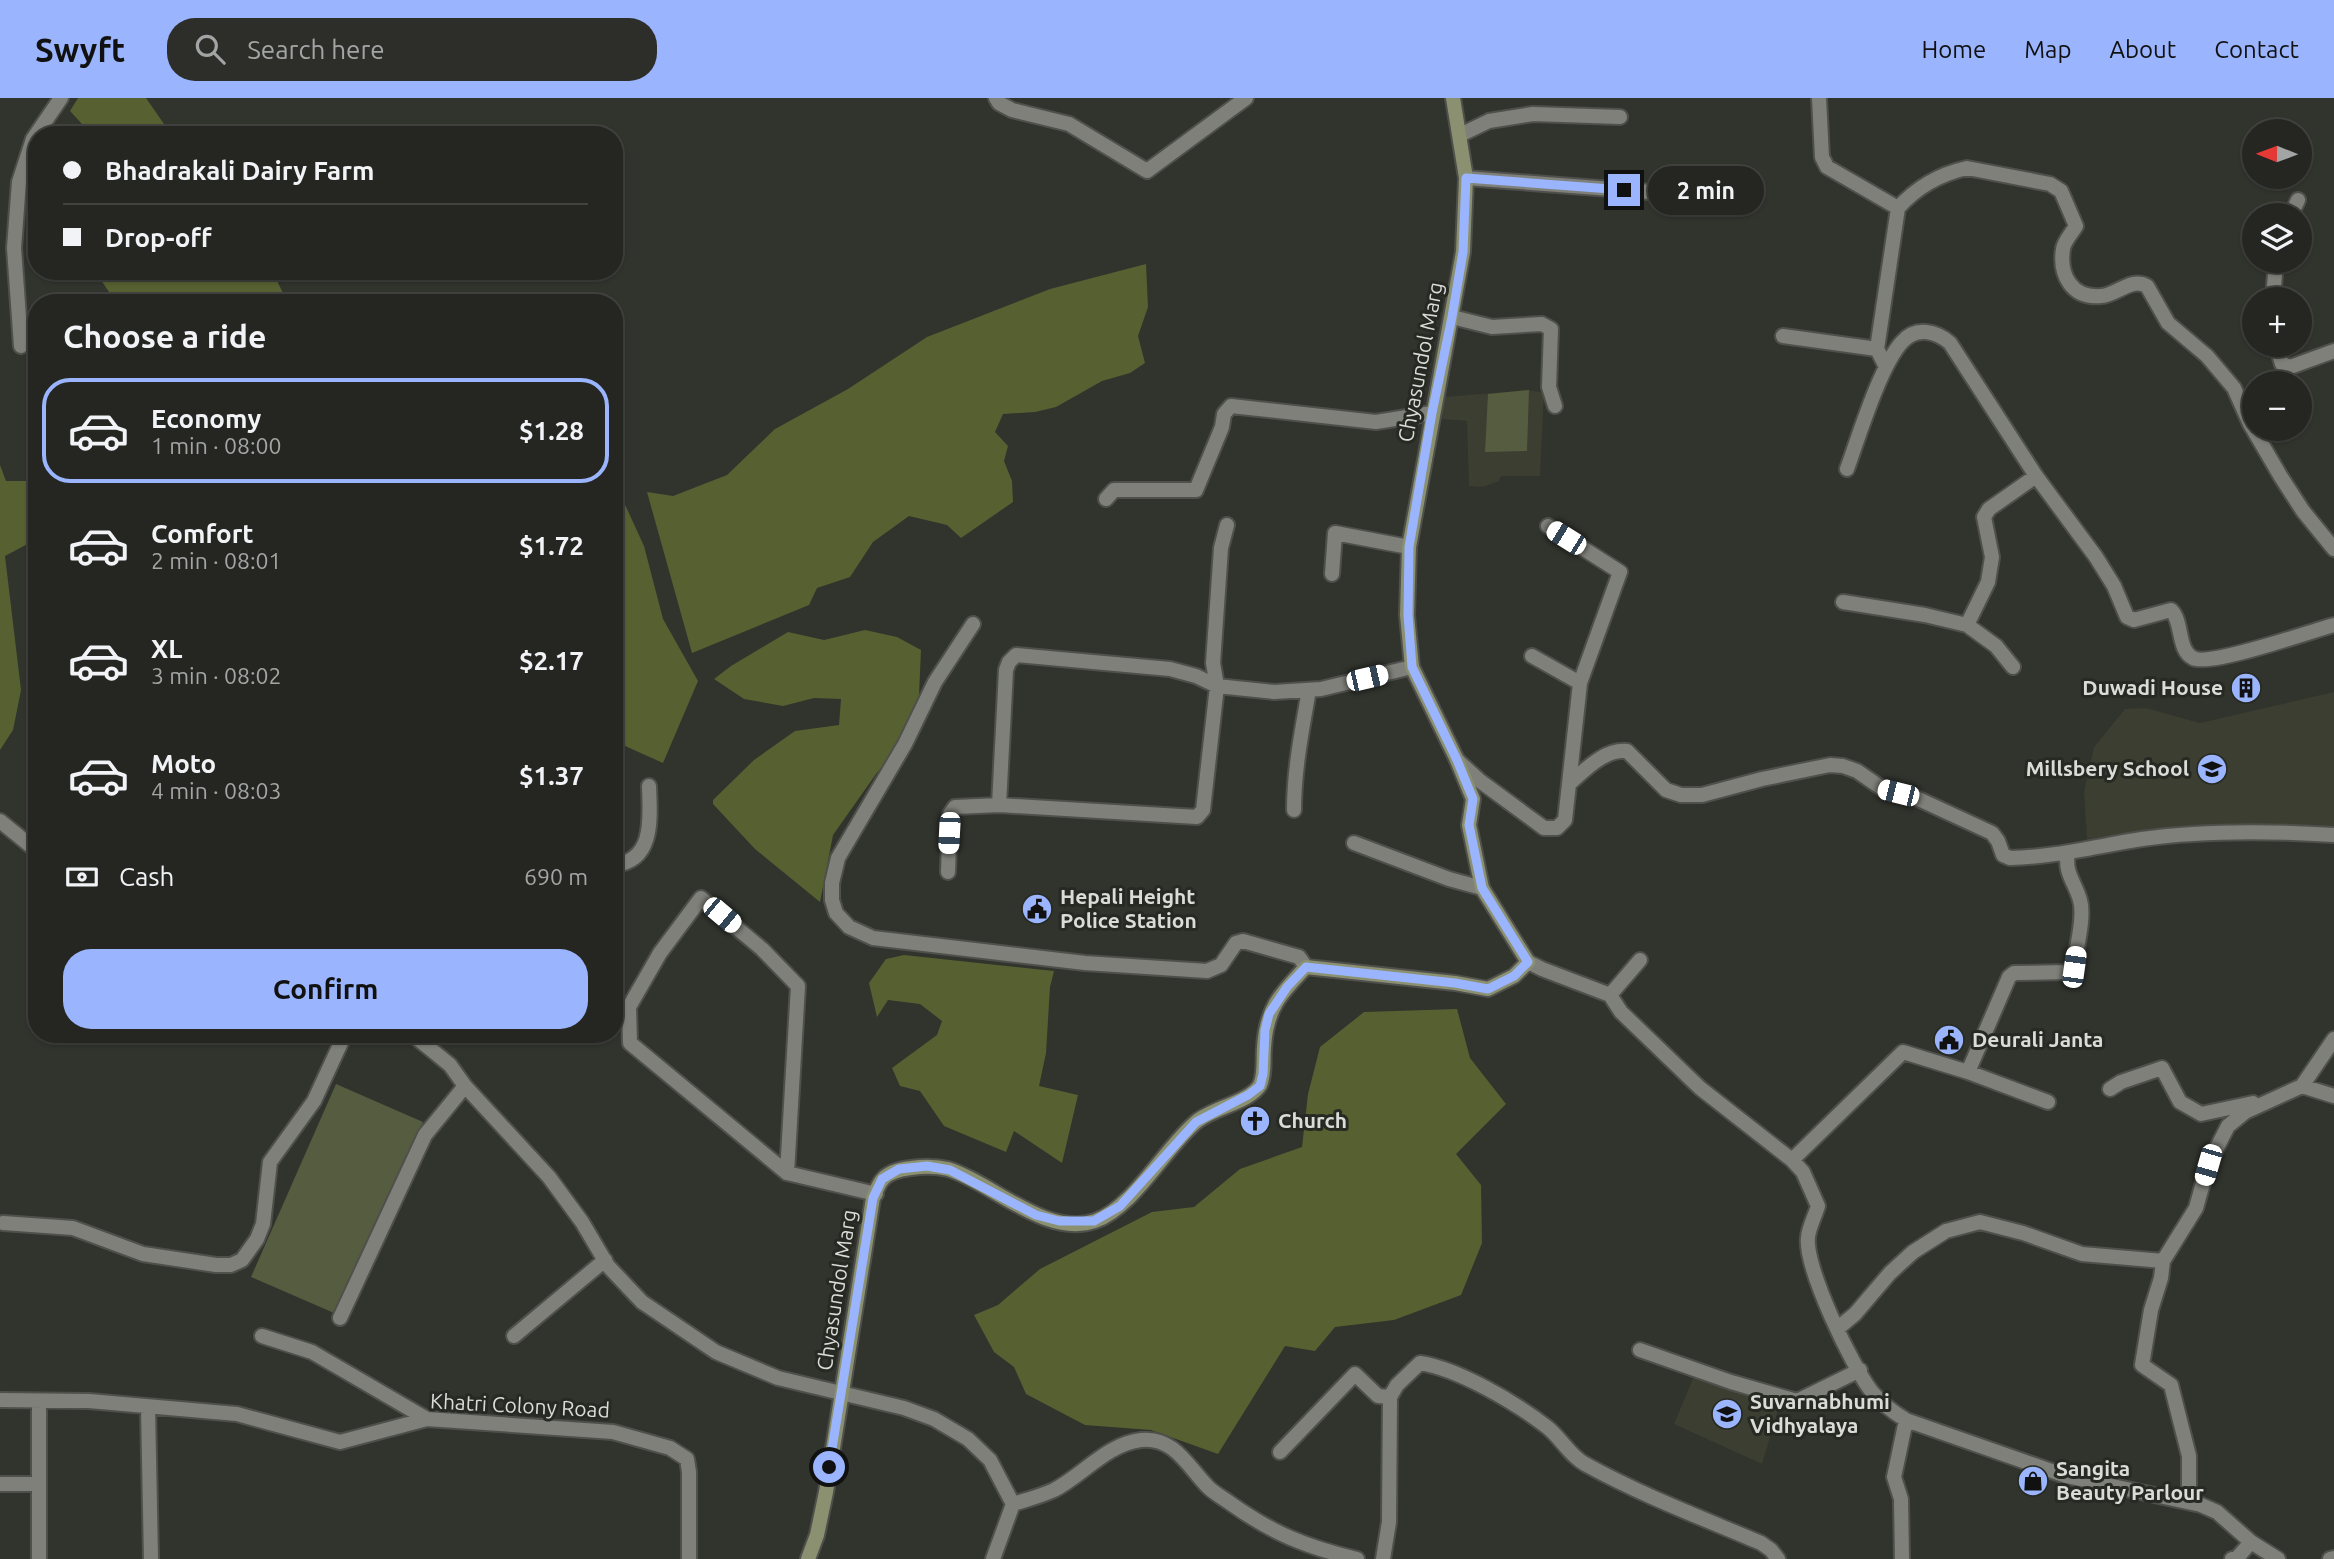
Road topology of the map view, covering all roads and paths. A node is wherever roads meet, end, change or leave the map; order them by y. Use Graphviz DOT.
graph roads {
  1 [pos="61,98"];
  2 [pos="996,98"];
  3 [pos="1245,98"];
  4 [pos="1454,98"];
  5 [pos="1819,98"];
  6 [pos="1620,117"];
  7 [pos="42,126"];
  8 [pos="1460,135"];
  9 [pos="28,154"];
  10 [pos="1466,178"];
  11 [pos="1651,192"];
  12 [pos="2298,200"];
  13 [pos="2297,203"];
  14 [pos="1898,208"];
  15 [pos="1452,317"];
  16 [pos="1783,336"];
  17 [pos="21,346"];
  18 [pos="1877,349"];
  19 [pos="2334,351"];
  20 [pos="2280,357"];
  21 [pos="1886,367"];
  22 [pos="1555,406"];
  23 [pos="1432,413"];
  24 [pos="1847,469"];
  25 [pos="2036,476"];
  26 [pos="1106,499"];
  27 [pos="1227,525"];
  28 [pos="1548,526"];
  29 [pos="1409,547"];
  30 [pos="2334,549"];
  31 [pos="1332,574"];
  32 [pos="1843,602"];
  33 [pos="973,624"];
  34 [pos="1967,625"];
  35 [pos="2334,625"];
  36 [pos="1532,656"];
  37 [pos="1412,667"];
  38 [pos="2012,667"];
  39 [pos="1580,683"];
  40 [pos="1217,687"];
  41 [pos="1309,690"];
  42 [pos="1457,760"];
  43 [pos="1569,784"];
  44 [pos="649,786"];
  45 [pos="999,805"];
  46 [pos="1294,810"];
  47 [pos="0,821"];
  48 [pos="2334,835"];
  49 [pos="1354,843"];
  50 [pos="28,844"];
  51 [pos="2068,853"];
  52 [pos="623,864"];
  53 [pos="947,872"];
  54 [pos="1482,888"];
  55 [pos="1640,960"];
  56 [pos="1528,962"];
  57 [pos="1306,967"];
  58 [pos="1610,995"];
  59 [pos="2334,1038"];
  60 [pos="341,1043"];
  61 [pos="423,1043"];
  62 [pos="1968,1072"];
  63 [pos="465,1086"];
  64 [pos="2302,1086"];
  65 [pos="2110,1089"];
  66 [pos="2334,1096"];
  67 [pos="2275,1098"];
  68 [pos="2048,1102"];
  69 [pos="1791,1160"];
  70 [pos="788,1173"];
  71 [pos="876,1194"];
  72 [pos="3,1223"];
  73 [pos="605,1260"];
  74 [pos="2163,1261"];
  75 [pos="341,1318"];
  76 [pos="1837,1329"];
  77 [pos="262,1336"];
  78 [pos="514,1336"];
  79 [pos="1640,1350"];
  80 [pos="1860,1370"];
  81 [pos="841,1394"];
  82 [pos="1390,1397"];
  83 [pos="0,1400"];
  84 [pos="39,1401"];
  85 [pos="148,1407"];
  86 [pos="427,1419"];
  87 [pos="1906,1420"];
  88 [pos="1280,1452"];
  89 [pos="0,1484"];
  90 [pos="38,1484"];
  91 [pos="2189,1501"];
  92 [pos="1013,1504"];
  93 [pos="2252,1542"];
  94 [pos="39,1559"];
  95 [pos="151,1559"];
  96 [pos="689,1559"];
  97 [pos="808,1559"];
  98 [pos="993,1559"];
  99 [pos="1357,1559"];
  100 [pos="1383,1559"];
  101 [pos="1778,1559"];
  102 [pos="1902,1559"];
  103 [pos="2232,1559"];
  104 [pos="2278,1559"];
  1 -- 7 [label="street"];
  2 -- 3 [label="street"];
  4 -- 8 [label="street, Chyasundol Marg"];
  5 -- 14 [label="street"];
  6 -- 8 [label="street"];
  8 -- 10 [label="street, Chyasundol Marg"];
  9 -- 17 [label="street"];
  10 -- 11 [label="street"];
  10 -- 15 [label="street, Chyasundol Marg"];
  12 -- 13 [label="street"];
  14 -- 18 [label="street"];
  14 -- 30 [label="street"];
  15 -- 22 [label="street"];
  15 -- 23 [label="street, Chyasundol Marg"];
  16 -- 18 [label="street"];
  18 -- 21 [label="street"];
  19 -- 20 [label="street"];
  21 -- 24 [label="street"];
  21 -- 25 [label="street"];
  23 -- 26 [label="street"];
  23 -- 29 [label="street, Chyasundol Marg"];
  25 -- 34 [label="street"];
  25 -- 35 [label="street"];
  27 -- 40 [label="street"];
  28 -- 39 [label="street"];
  29 -- 31 [label="street"];
  29 -- 37 [label="street, Chyasundol Marg"];
  32 -- 34 [label="street"];
  33 -- 57 [label="street"];
  34 -- 38 [label="street"];
  36 -- 39 [label="street"];
  37 -- 41 [label="street"];
  37 -- 42 [label="street, Chyasundol Marg"];
  39 -- 43 [label="street"];
  40 -- 41 [label="street"];
  40 -- 45 [label="street"];
  40 -- 45 [label="street"];
  41 -- 46 [label="street"];
  42 -- 43 [label="street"];
  42 -- 54 [label="street, Chyasundol Marg"];
  43 -- 51 [label="street"];
  44 -- 52 [label="street"];
  45 -- 53 [label="street"];
  47 -- 50 [label="street"];
  48 -- 51 [label="street"];
  49 -- 54 [label="street"];
  51 -- 62 [label="street"];
  54 -- 56 [label="street, Chyasundol Marg"];
  55 -- 58 [label="street"];
  56 -- 57 [label="street"];
  56 -- 58 [label="street"];
  57 -- 71 [label="street, Chyasundol Marg"];
  58 -- 69 [label="street"];
  59 -- 64 [label="street"];
  60 -- 72 [label="street"];
  61 -- 63 [label="street"];
  62 -- 68 [label="street"];
  62 -- 69 [label="street"];
  63 -- 73 [label="street"];
  63 -- 75 [label="street"];
  64 -- 66 [label="street"];
  64 -- 67 [label="street"];
  65 -- 67 [label="street"];
  67 -- 74 [label="street"];
  69 -- 76 [label="street"];
  70 -- 70 [label="street"];
  70 -- 71 [label="street"];
  71 -- 81 [label="street, Chyasundol Marg"];
  73 -- 78 [label="street"];
  73 -- 81 [label="street"];
  74 -- 76 [label="street"];
  74 -- 91 [label="street"];
  76 -- 80 [label="street"];
  77 -- 86 [label="street"];
  79 -- 80 [label="street"];
  80 -- 87 [label="street"];
  81 -- 92 [label="street"];
  81 -- 97 [label="street, Chyasundol Marg"];
  82 -- 88 [label="street"];
  82 -- 100 [label="street"];
  82 -- 101 [label="street"];
  83 -- 84 [label="street, Khatri Colony Road"];
  84 -- 85 [label="street, Khatri Colony Road"];
  84 -- 90 [label="street"];
  85 -- 86 [label="street, Khatri Colony Road"];
  85 -- 95 [label="street"];
  86 -- 96 [label="street, Khatri Colony Road"];
  87 -- 91 [label="street"];
  87 -- 102 [label="street"];
  89 -- 90 [label="street"];
  90 -- 94 [label="street"];
  91 -- 93 [label="street"];
  92 -- 98 [label="street"];
  92 -- 99 [label="street"];
  93 -- 103 [label="street"];
  93 -- 104 [label="street"];
}
